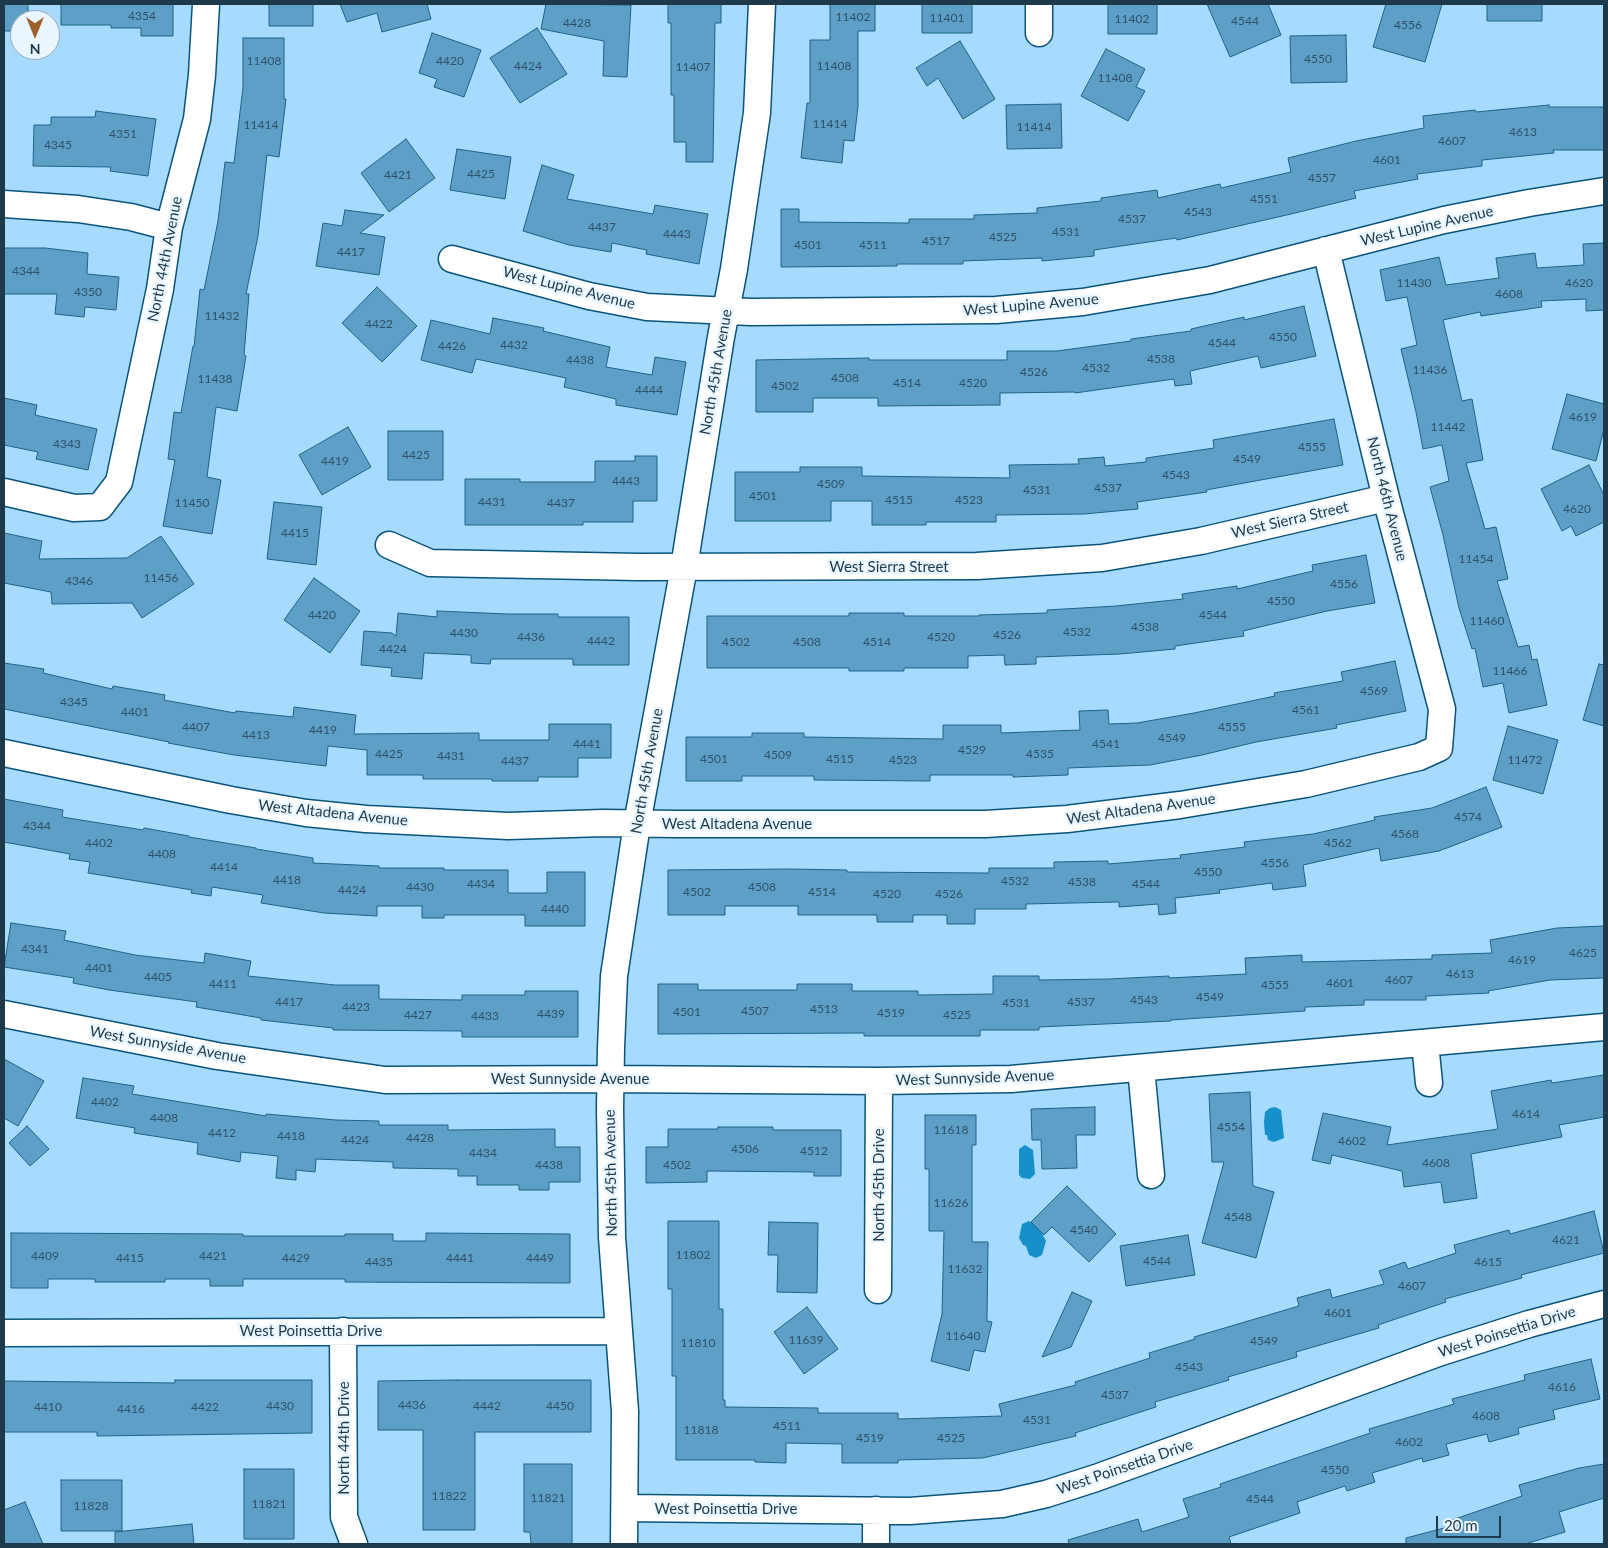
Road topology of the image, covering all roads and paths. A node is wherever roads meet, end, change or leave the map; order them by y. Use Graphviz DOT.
graph roads {
  1 [pos="206,4"];
  2 [pos="762,4"];
  3 [pos="1039,4"];
  4 [pos="1039,33"];
  5 [pos="1604,191"];
  6 [pos="4,204"];
  7 [pos="169,227"];
  8 [pos="1326,250"];
  9 [pos="452,258"];
  10 [pos="726,311"];
  11 [pos="4,492"];
  12 [pos="1386,498"];
  13 [pos="389,545"];
  14 [pos="684,567"];
  15 [pos="1439,748"];
  16 [pos="4,753"];
  17 [pos="637,824"];
  18 [pos="4,1014"];
  19 [pos="1604,1027"];
  20 [pos="1425,1043"];
  21 [pos="1141,1068"];
  22 [pos="610,1079"];
  23 [pos="879,1081"];
  24 [pos="1429,1083"];
  25 [pos="1151,1175"];
  26 [pos="878,1290"];
  27 [pos="1604,1304"];
  28 [pos="344,1331"];
  29 [pos="619,1331"];
  30 [pos="4,1333"];
  31 [pos="625,1508"];
  32 [pos="876,1510"];
  33 [pos="354,1544"];
  34 [pos="624,1544"];
  35 [pos="876,1544"];
  1 -- 7 [label="street, North 44th Avenue"];
  2 -- 10 [label="street, North 45th Avenue"];
  3 -- 4 [label="street"];
  5 -- 8 [label="street, West Lupine Avenue"];
  6 -- 7 [label="street"];
  7 -- 11 [label="street, North 44th Avenue"];
  8 -- 10 [label="street, West Lupine Avenue"];
  8 -- 12 [label="street, North 46th Avenue"];
  9 -- 10 [label="street, West Lupine Avenue"];
  10 -- 14 [label="street, North 45th Avenue"];
  12 -- 14 [label="street, West Sierra Street"];
  12 -- 15 [label="street, North 46th Avenue"];
  13 -- 14 [label="street, West Sierra Street"];
  14 -- 17 [label="street, North 45th Avenue"];
  15 -- 17 [label="street, West Altadena Avenue"];
  16 -- 17 [label="street, West Altadena Avenue"];
  17 -- 22 [label="street, North 45th Avenue"];
  18 -- 22 [label="street, West Sunnyside Avenue"];
  19 -- 20 [label="street, West Sunnyside Avenue"];
  20 -- 21 [label="street, West Sunnyside Avenue"];
  20 -- 24 [label="street"];
  21 -- 23 [label="street, West Sunnyside Avenue"];
  21 -- 25 [label="street"];
  22 -- 23 [label="street, West Sunnyside Avenue"];
  22 -- 29 [label="street, North 45th Avenue"];
  23 -- 26 [label="street, North 45th Drive"];
  27 -- 32 [label="street, West Poinsettia Drive"];
  28 -- 29 [label="street, West Poinsettia Drive"];
  28 -- 30 [label="street, West Poinsettia Drive"];
  28 -- 33 [label="street, North 44th Drive"];
  29 -- 31 [label="street, North 45th Avenue"];
  31 -- 32 [label="street, West Poinsettia Drive"];
  31 -- 34 [label="street, North 45th Avenue"];
  32 -- 35 [label="street"];
}
